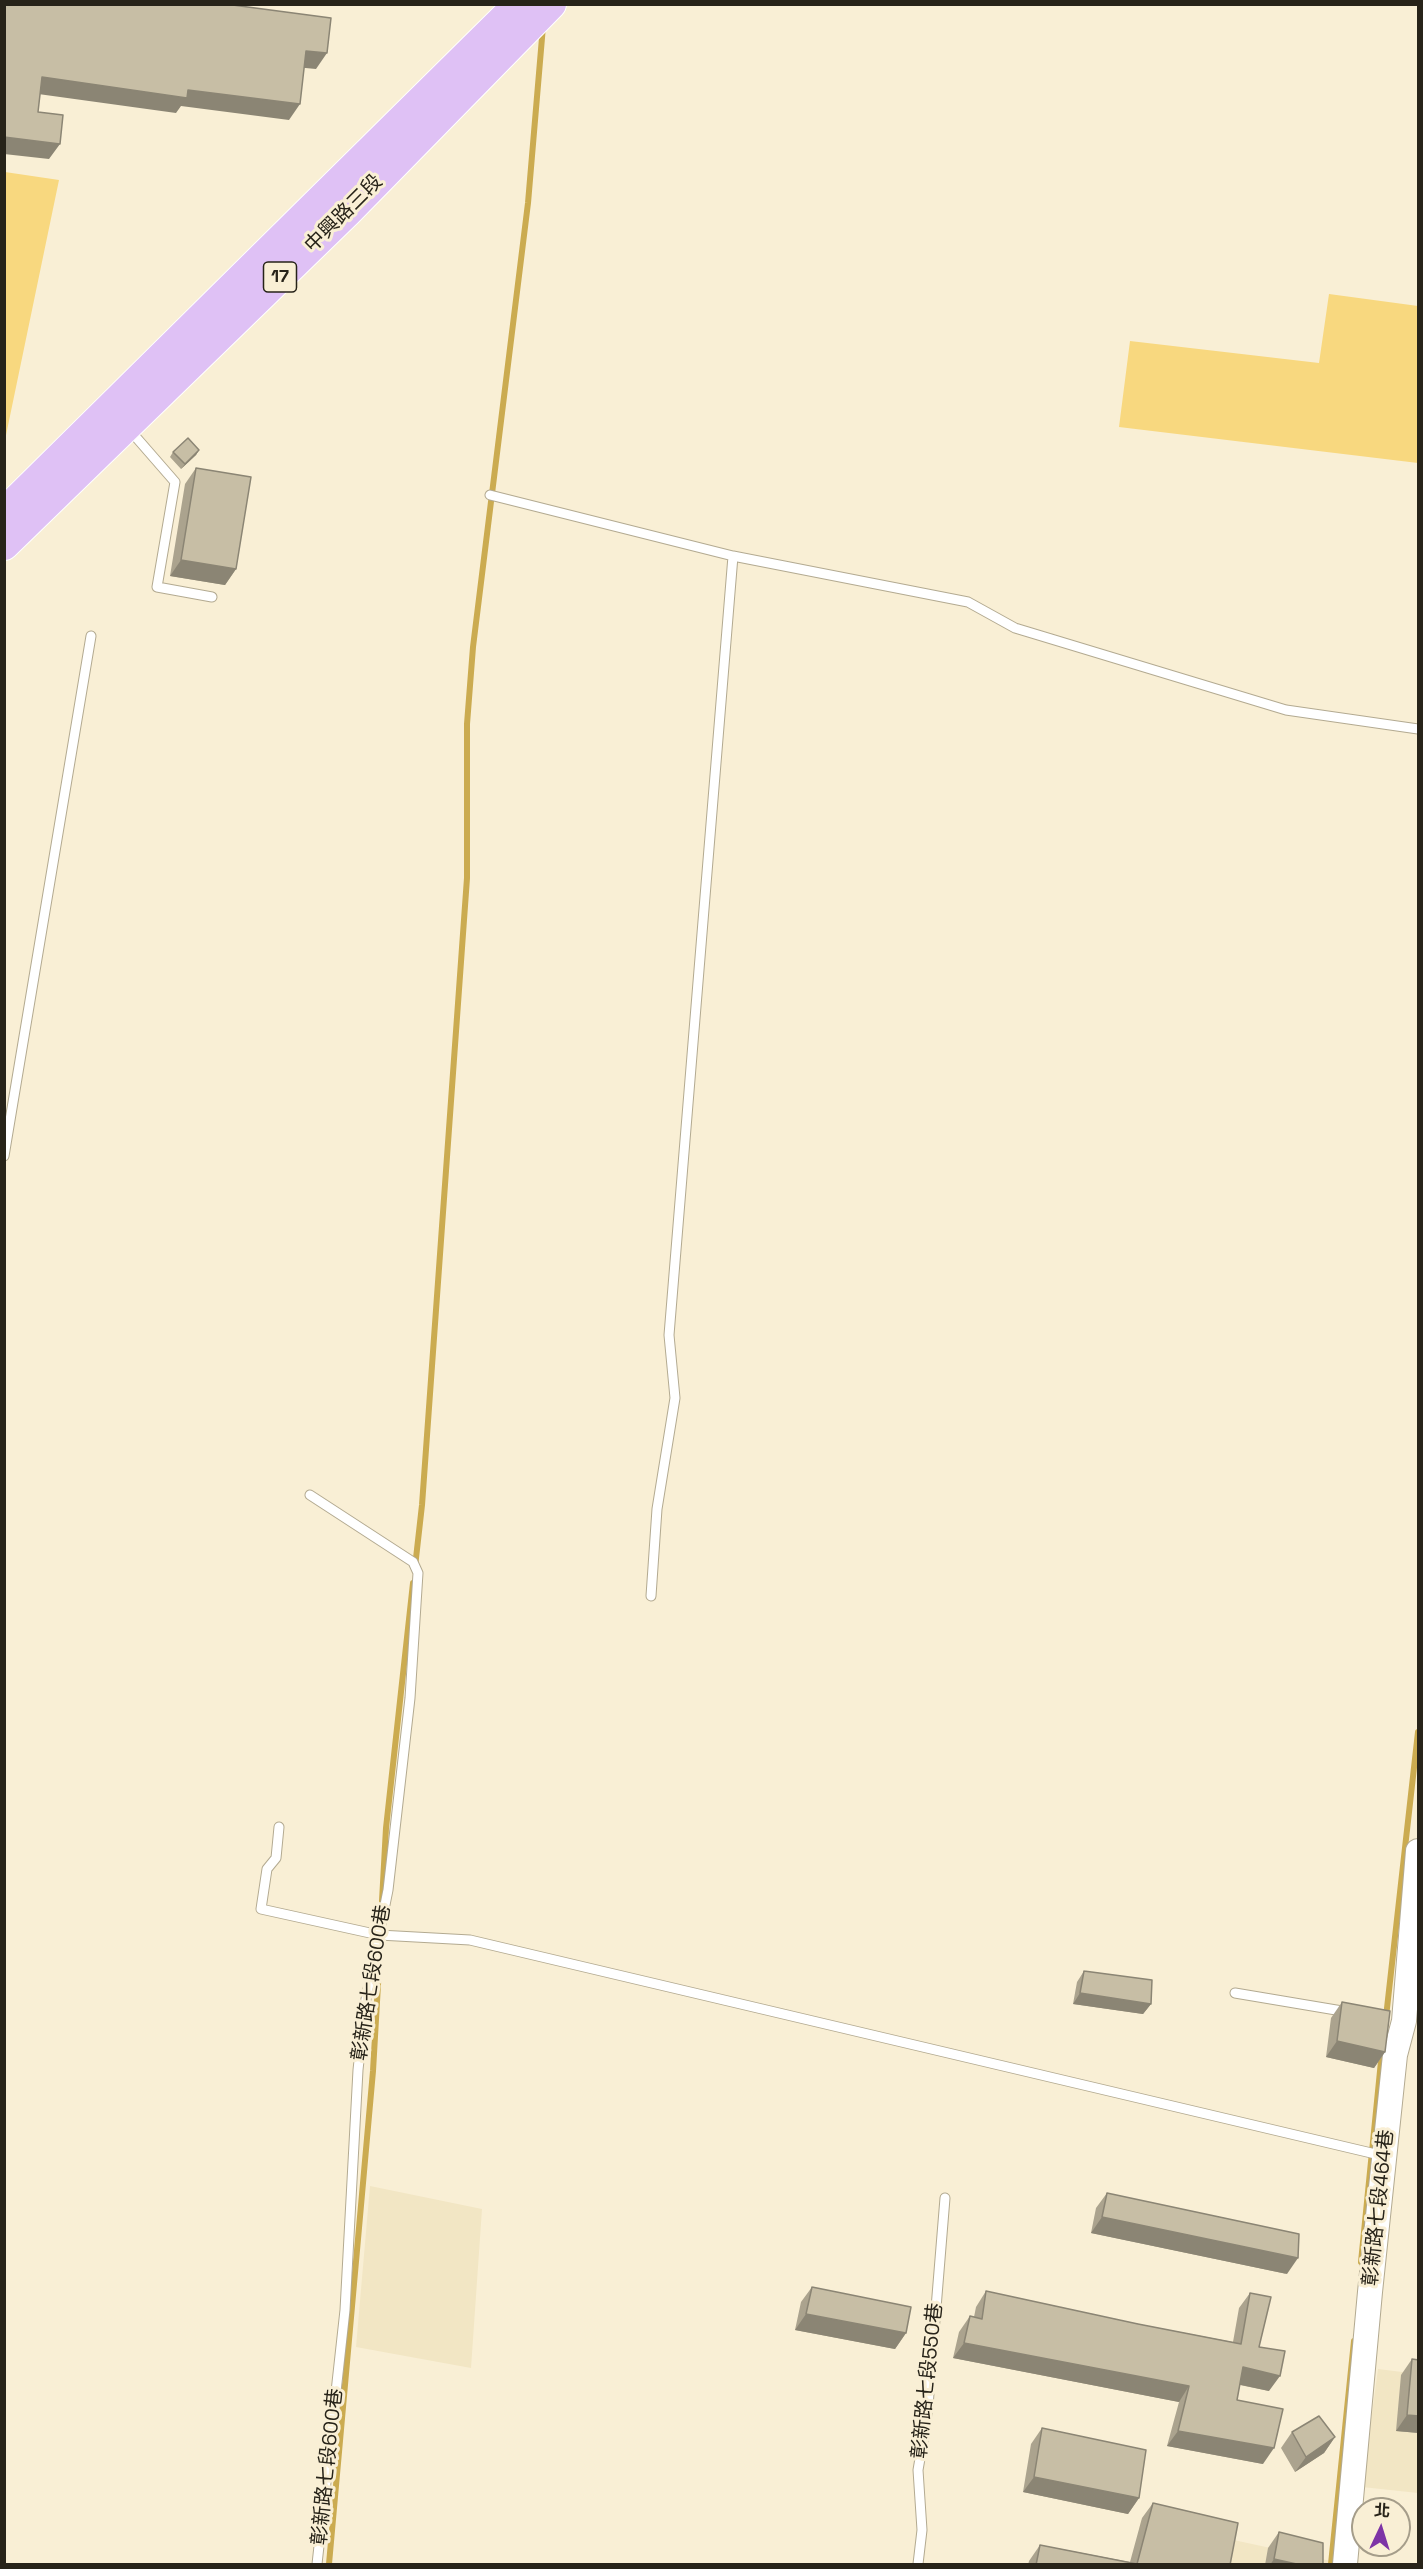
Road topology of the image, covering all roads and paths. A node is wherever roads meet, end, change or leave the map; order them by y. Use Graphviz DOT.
graph roads {
  1 [pos="519,4"];
  2 [pos="551,4"];
  3 [pos="126,426"];
  4 [pos="490,495"];
  5 [pos="4,513"];
  6 [pos="4,545"];
  7 [pos="732,556"];
  8 [pos="212,597"];
  9 [pos="91,636"];
  10 [pos="1419,729"];
  11 [pos="4,1156"];
  12 [pos="310,1495"];
  13 [pos="651,1596"];
  14 [pos="279,1827"];
  15 [pos="1419,1851"];
  16 [pos="379,1935"];
  17 [pos="1235,1993"];
  18 [pos="1359,2014"];
  19 [pos="1384,2156"];
  20 [pos="945,2198"];
  21 [pos="317,2565"];
  22 [pos="918,2565"];
  23 [pos="1345,2565"];
  1 -- 5 [label="main road, 中興路三段 / 17"];
  2 -- 3 [label="main road, 中興路三段 / 17"];
  3 -- 6 [label="main road, 中興路三段 / 17"];
  3 -- 8 [label="lane"];
  4 -- 7 [label="lane"];
  7 -- 10 [label="lane"];
  7 -- 13 [label="lane"];
  9 -- 11 [label="lane"];
  12 -- 16 [label="lane, 彰新路七段600巷"];
  14 -- 16 [label="lane"];
  15 -- 19 [label="street, 彰新路七段464巷"];
  16 -- 19 [label="lane"];
  16 -- 21 [label="lane, 彰新路七段600巷"];
  17 -- 18 [label="lane"];
  19 -- 23 [label="street, 彰新路七段464巷"];
  20 -- 22 [label="lane, 彰新路七段550巷"];
}
